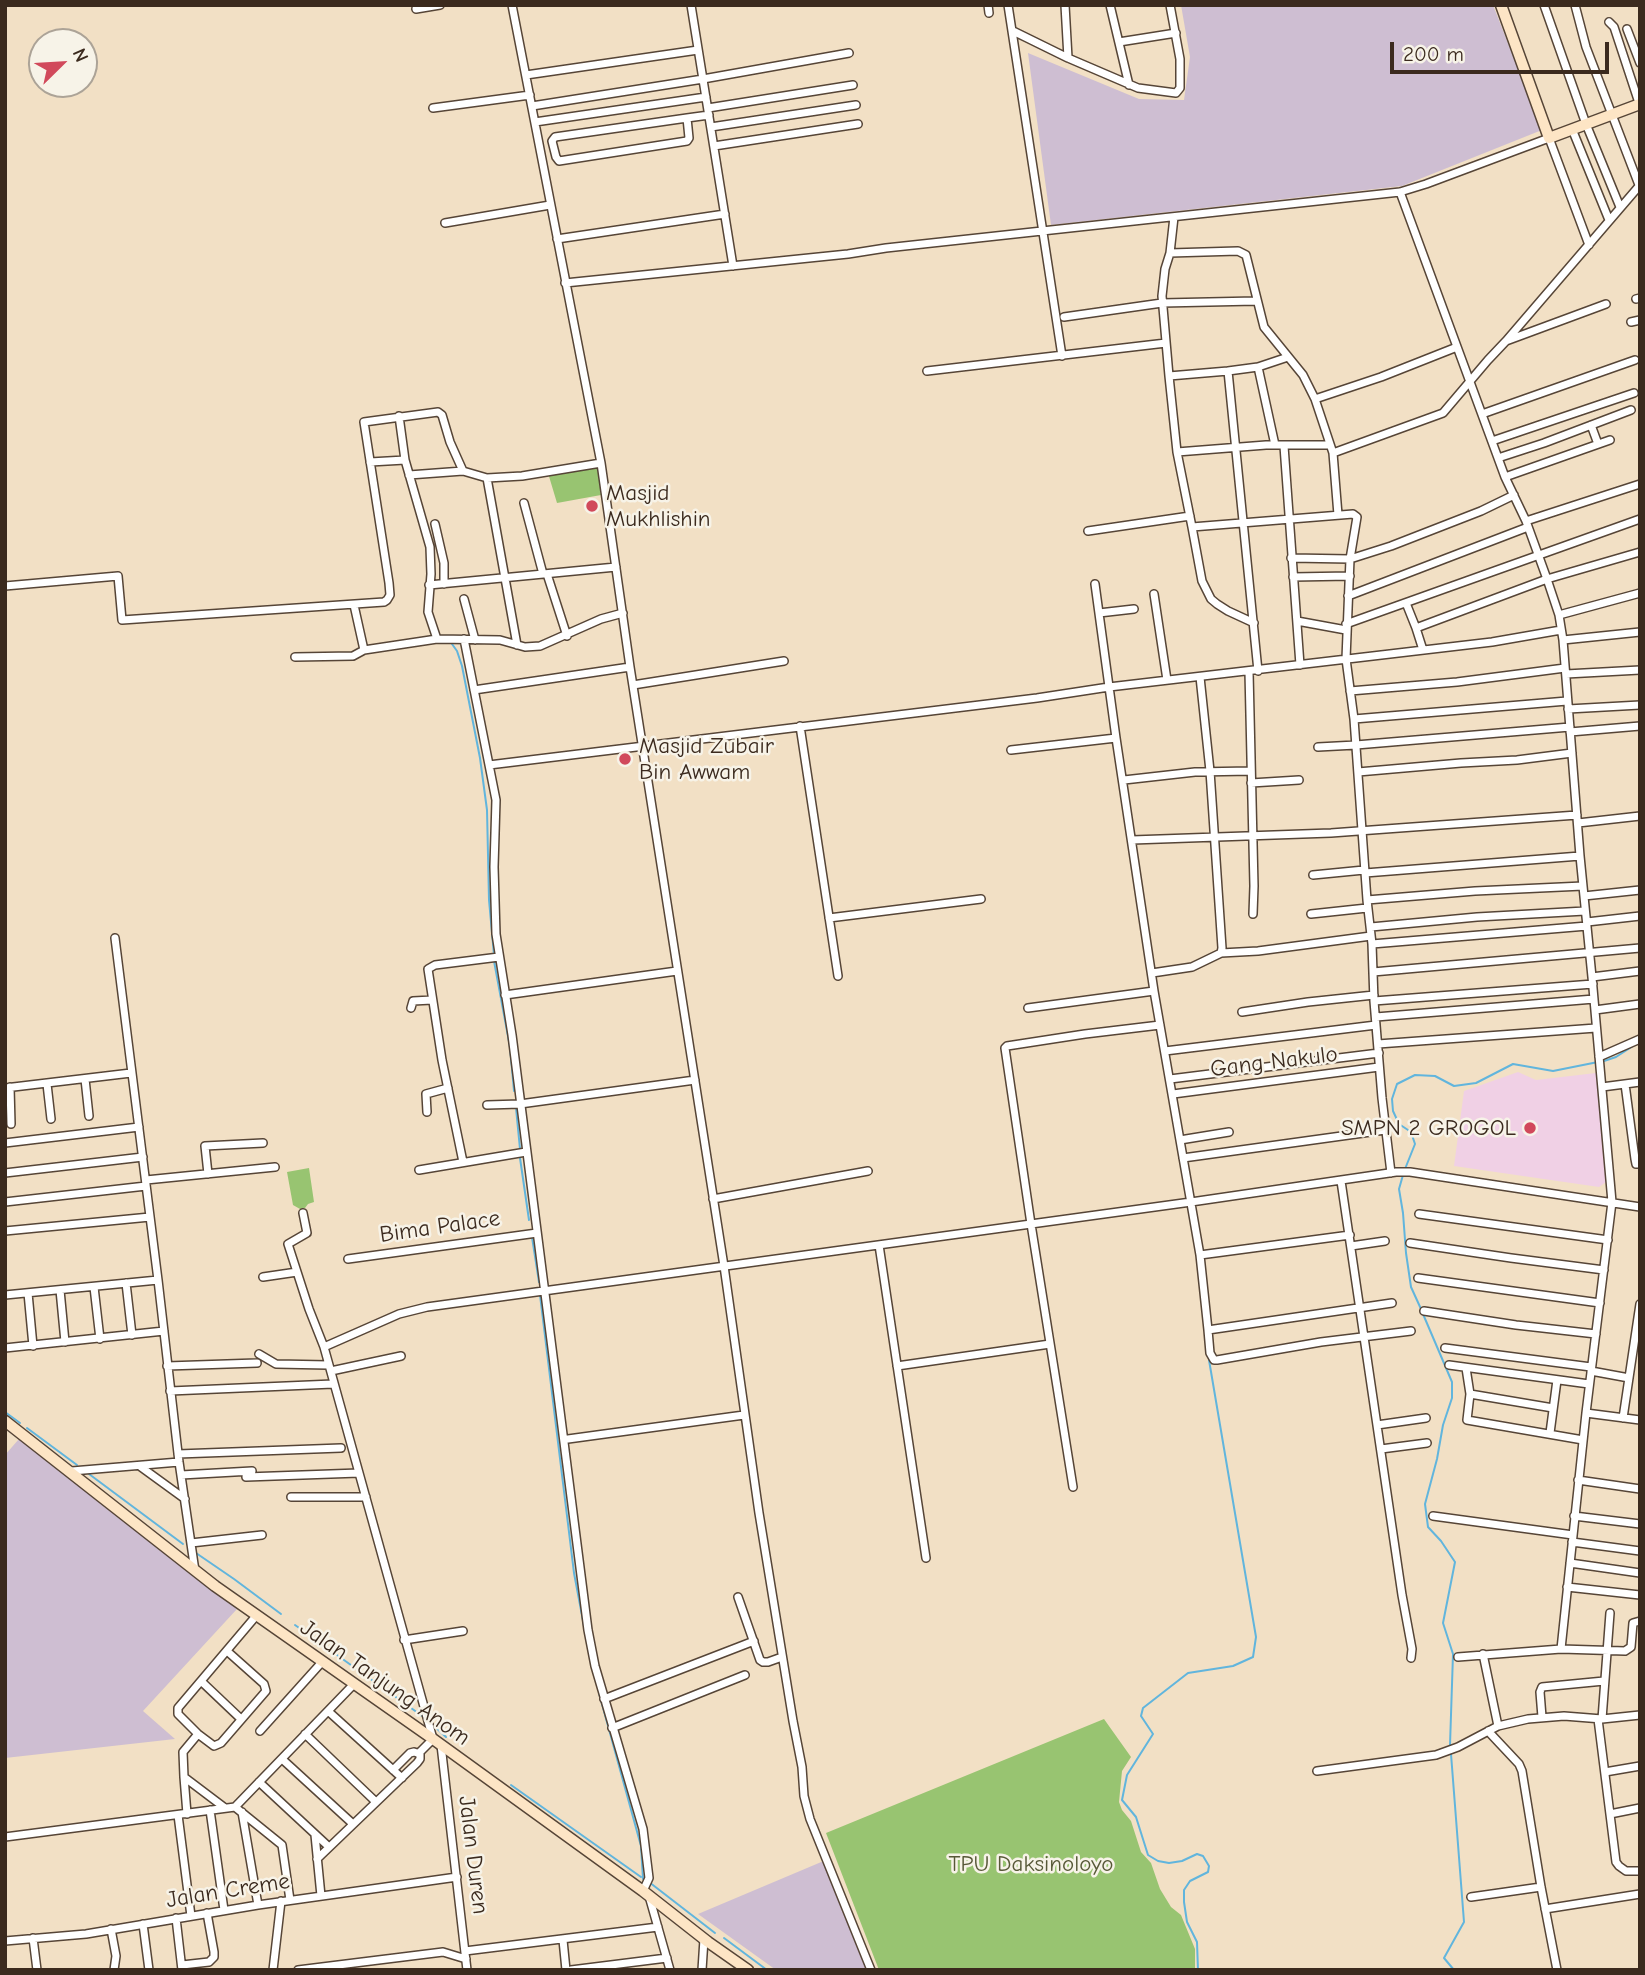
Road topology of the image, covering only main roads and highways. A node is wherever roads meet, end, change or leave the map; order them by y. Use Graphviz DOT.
graph roads {
  1 [pos="1500,5"];
  2 [pos="1640,105"];
  3 [pos="5,1421"];
  4 [pos="748,1970"];
  1 -- 2 [label="main road"];
  3 -- 4 [label="main road, Jalan Tanjung Anom"];
}
